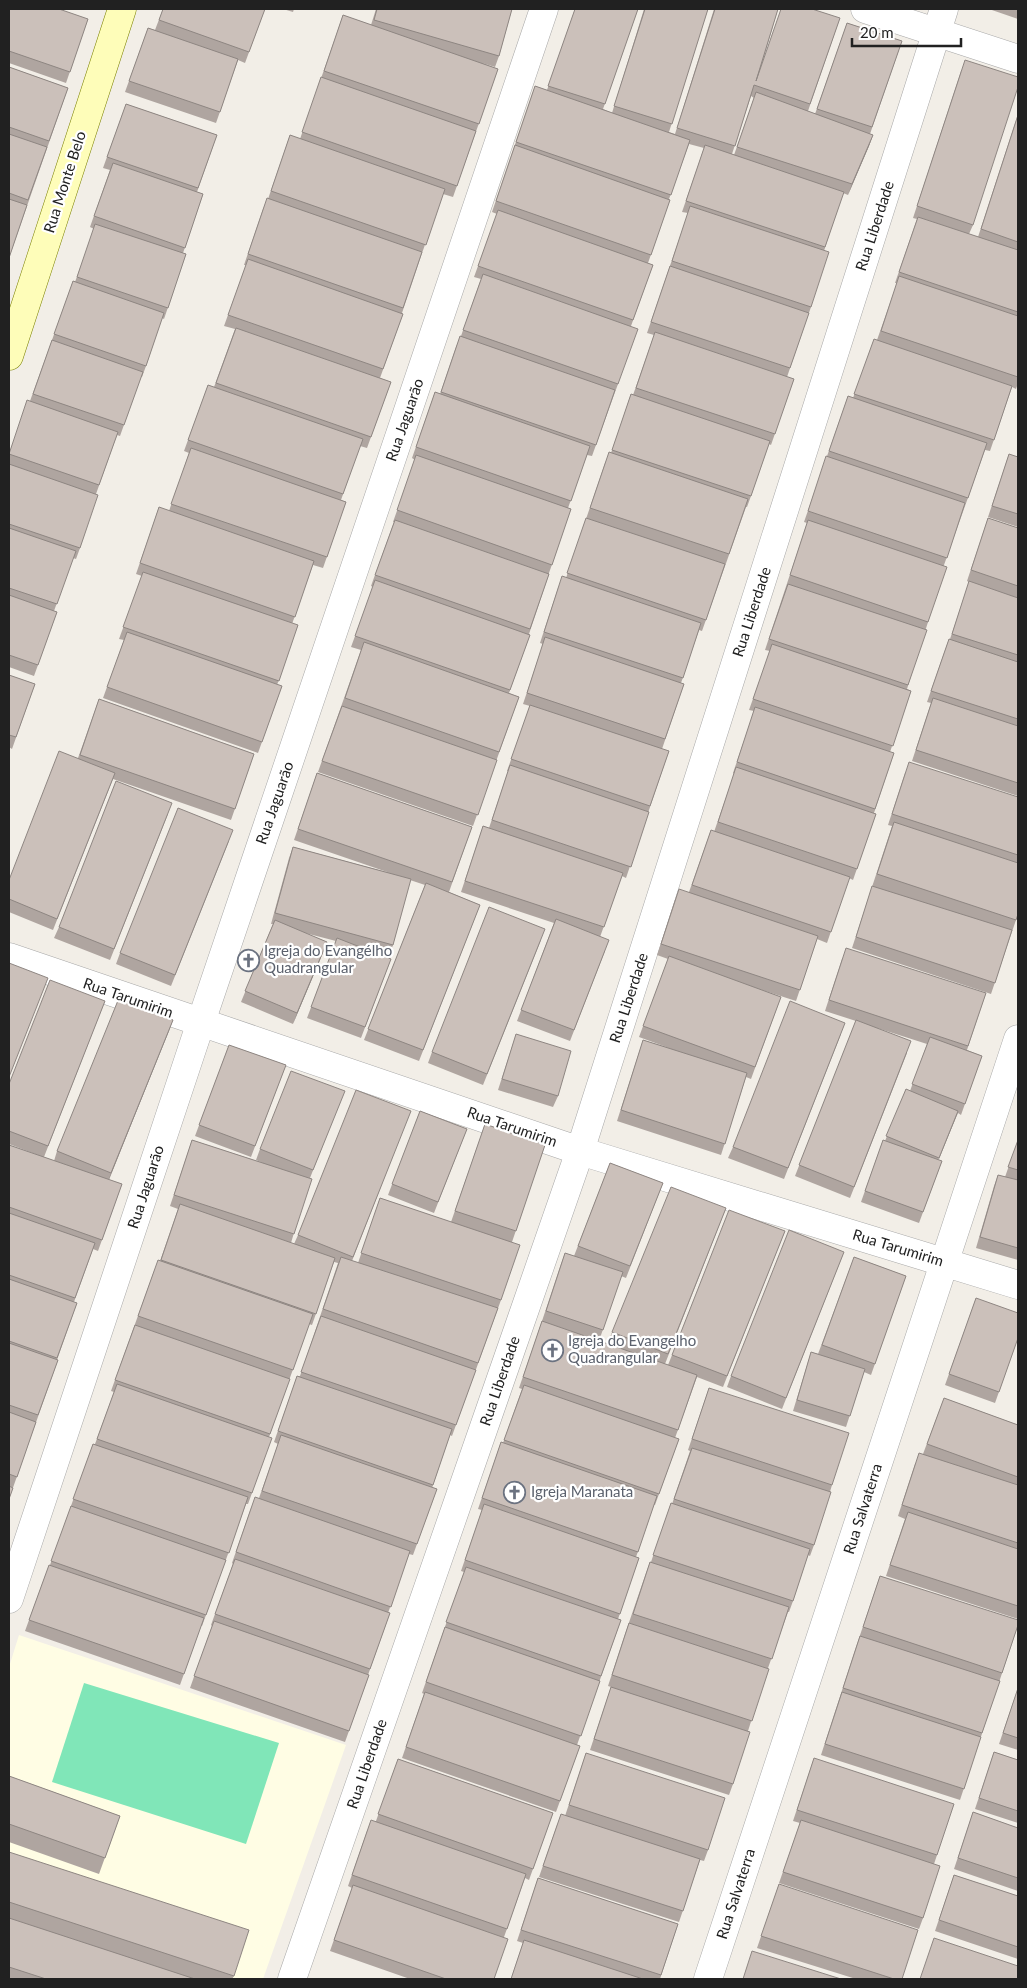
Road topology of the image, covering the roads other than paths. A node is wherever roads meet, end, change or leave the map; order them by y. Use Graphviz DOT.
graph roads {
  1 [pos="122,9"];
  2 [pos="544,9"];
  3 [pos="864,9"];
  4 [pos="940,20"];
  5 [pos="1018,59"];
  6 [pos="9,356"];
  7 [pos="9,957"];
  8 [pos="201,1022"];
  9 [pos="1018,1039"];
  10 [pos="580,1151"];
  11 [pos="944,1262"];
  12 [pos="1018,1285"];
  13 [pos="9,1599"];
  14 [pos="292,1979"];
  15 [pos="708,1979"];
  1 -- 6 [label="street, Rua Monte Belo"];
  2 -- 8 [label="street, Rua Jaguarão"];
  3 -- 4 [label="street"];
  4 -- 5 [label="street"];
  4 -- 10 [label="street, Rua Liberdade"];
  7 -- 8 [label="street, Rua Tarumirim"];
  8 -- 10 [label="street, Rua Tarumirim"];
  8 -- 13 [label="street, Rua Jaguarão"];
  9 -- 11 [label="street, Rua Salvaterra"];
  10 -- 11 [label="street, Rua Tarumirim"];
  10 -- 14 [label="street, Rua Liberdade"];
  11 -- 12 [label="street, Rua Tarumirim"];
  11 -- 15 [label="street, Rua Salvaterra"];
}
